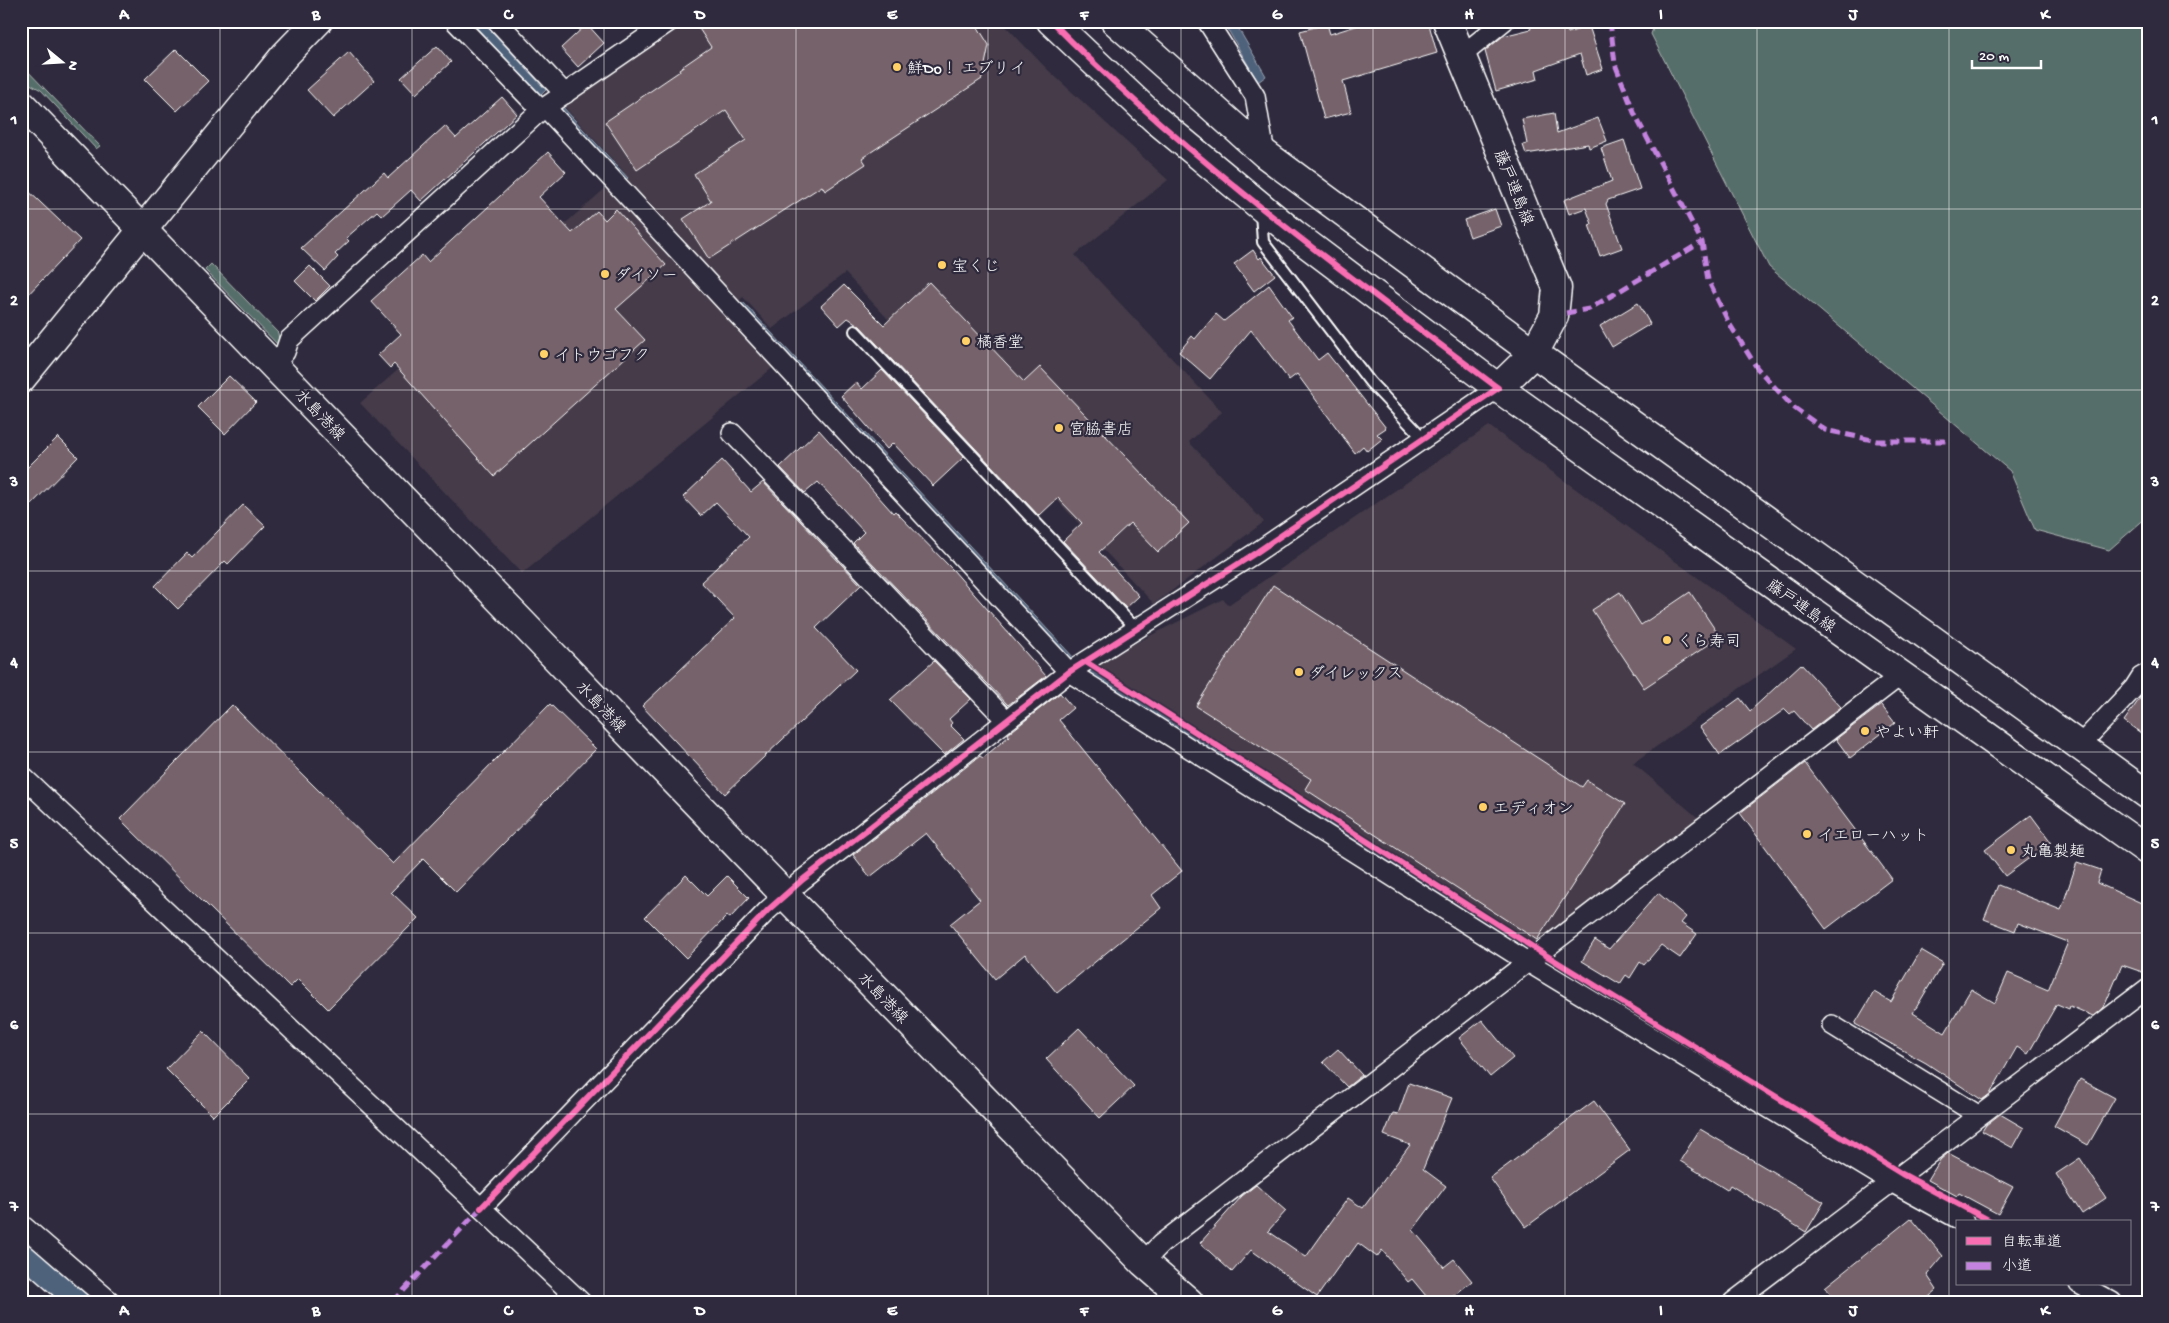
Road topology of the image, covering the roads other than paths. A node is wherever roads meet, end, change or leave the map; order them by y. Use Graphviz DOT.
graph roads {
  1 [pos="309,21"];
  2 [pos="318,21"];
  3 [pos="455,21"];
  4 [pos="497,21"];
  5 [pos="670,21"];
  6 [pos="1051,21"];
  7 [pos="1115,21"];
  8 [pos="1207,21"];
  9 [pos="1447,21"];
  10 [pos="1504,21"];
  11 [pos="286,55"];
  12 [pos="1461,56"];
  13 [pos="565,94"];
  14 [pos="21,104"];
  15 [pos="543,109"];
  16 [pos="1265,154"];
  17 [pos="1260,208"];
  18 [pos="143,229"];
  19 [pos="855,331"];
  20 [pos="1534,353"];
  21 [pos="274,364"];
  22 [pos="21,379"];
  23 [pos="1498,388"];
  24 [pos="732,433"];
  25 [pos="1422,437"];
  26 [pos="1137,630"];
  27 [pos="1075,668"];
  28 [pos="1901,675"];
  29 [pos="2141,679"];
  30 [pos="1006,720"];
  31 [pos="2079,746"];
  32 [pos="21,775"];
  33 [pos="2148,795"];
  34 [pos="2148,851"];
  35 [pos="785,895"];
  36 [pos="1530,958"];
  37 [pos="2148,988"];
  38 [pos="1832,1025"];
  39 [pos="1978,1115"];
  40 [pos="1895,1179"];
  41 [pos="481,1208"];
  42 [pos="1961,1220"];
  43 [pos="21,1224"];
  44 [pos="1143,1262"];
  45 [pos="21,1281"];
  46 [pos="2083,1286"];
  47 [pos="45,1302"];
  48 [pos="111,1302"];
  49 [pos="581,1302"];
  50 [pos="1189,1302"];
  51 [pos="1732,1302"];
  52 [pos="2112,1302"];
  1 -- 11 [label="main road"];
  2 -- 11 [label="main road"];
  3 -- 15 [label="street"];
  4 -- 13 [label="street"];
  5 -- 13 [label="street"];
  6 -- 17 [label="main road"];
  7 -- 16 [label="main road"];
  8 -- 16 [label="street"];
  9 -- 12 [label="main road, 藤戸連島線"];
  10 -- 12 [label="street"];
  11 -- 18 [label="main road"];
  12 -- 20 [label="main road, 藤戸連島線"];
  13 -- 15 [label="street"];
  14 -- 18 [label="main road, 水島港線"];
  15 -- 21 [label="street"];
  15 -- 27 [label="street"];
  16 -- 20 [label="main road"];
  17 -- 23 [label="main road"];
  17 -- 25 [label="lane"];
  18 -- 21 [label="main road, 水島港線"];
  18 -- 22 [label="main road"];
  19 -- 26 [label="lane"];
  20 -- 23 [label="main road, 藤戸連島線"];
  20 -- 31 [label="main road"];
  21 -- 35 [label="main road, 水島港線"];
  23 -- 25 [label="street"];
  23 -- 28 [label="main road, 藤戸連島線"];
  24 -- 30 [label="street"];
  25 -- 26 [label="street"];
  26 -- 27 [label="street"];
  27 -- 30 [label="street"];
  27 -- 36 [label="street"];
  28 -- 34 [label="main road, 藤戸連島線"];
  28 -- 36 [label="street"];
  29 -- 31 [label="street"];
  30 -- 35 [label="street"];
  31 -- 33 [label="main road"];
  32 -- 41 [label="street"];
  35 -- 41 [label="street"];
  35 -- 44 [label="main road, 水島港線"];
  36 -- 40 [label="street"];
  36 -- 44 [label="street"];
  37 -- 39 [label="street"];
  38 -- 39 [label="street"];
  39 -- 40 [label="street"];
  40 -- 42 [label="street"];
  40 -- 51 [label="street"];
  41 -- 49 [label="street"];
  43 -- 48 [label="street"];
  44 -- 50 [label="main road, 水島港線"];
  45 -- 47 [label="street"];
  46 -- 52 [label="street"];
}
